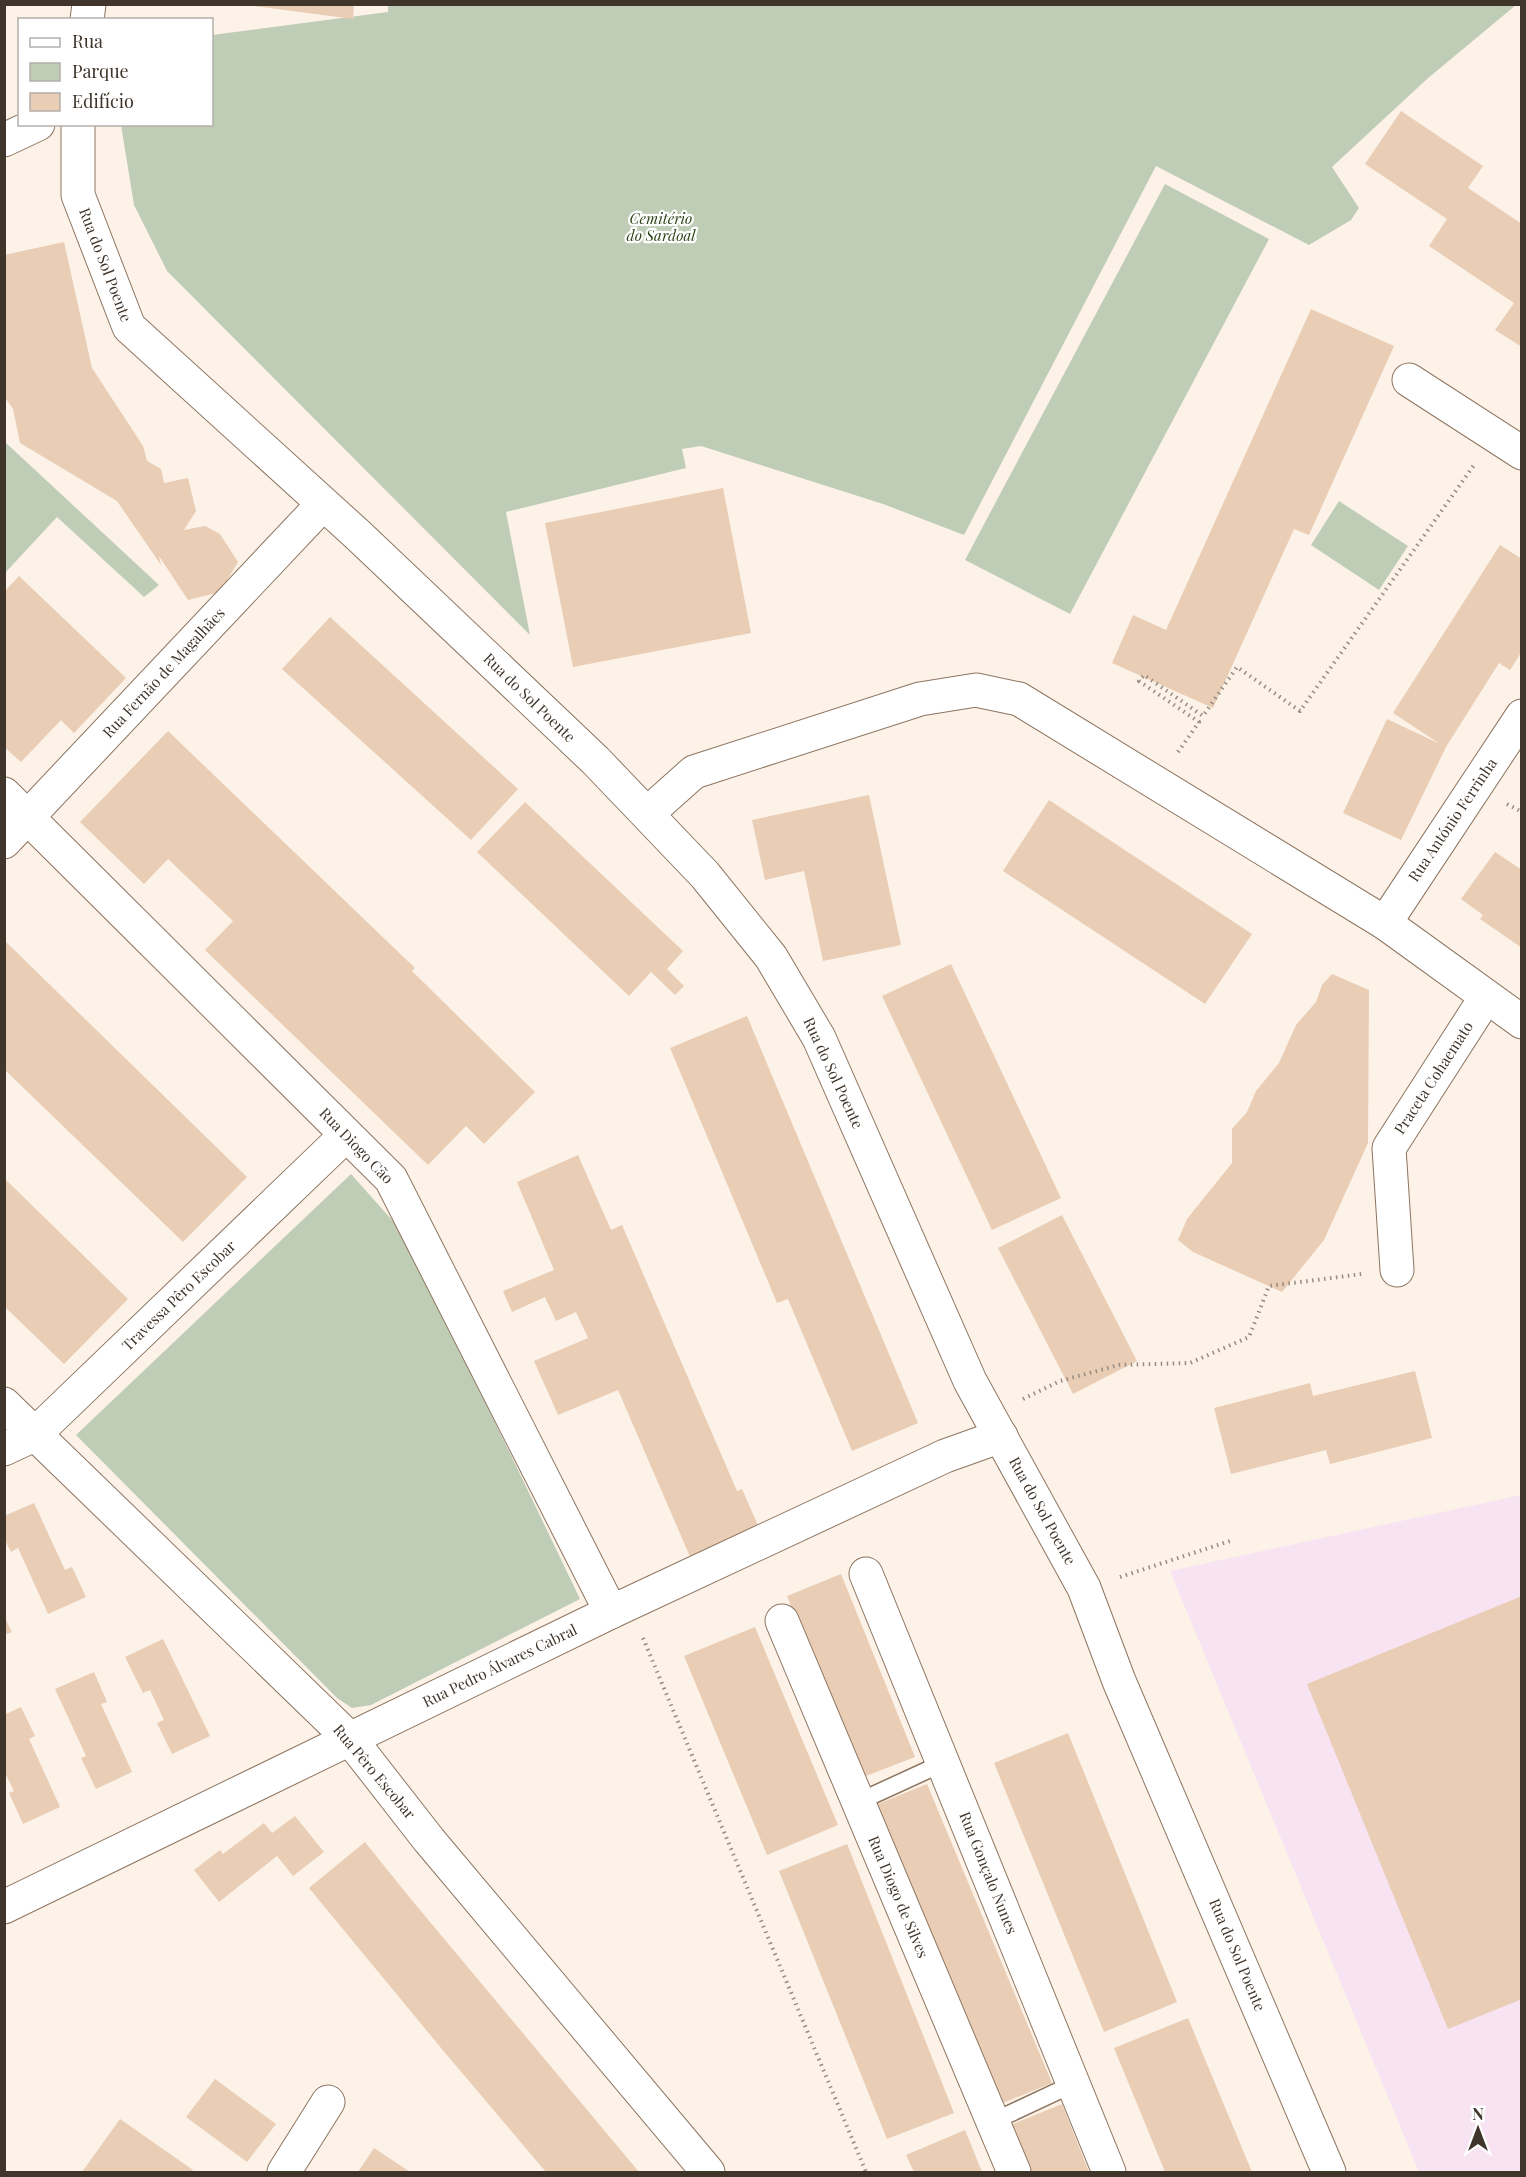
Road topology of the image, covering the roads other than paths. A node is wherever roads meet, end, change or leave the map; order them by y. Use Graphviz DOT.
graph roads {
  1 [pos="34,126"];
  2 [pos="78,126"];
  3 [pos="4,140"];
  4 [pos="1409,380"];
  5 [pos="1521,453"];
  6 [pos="323,504"];
  7 [pos="1521,716"];
  8 [pos="4,794"];
  9 [pos="648,813"];
  10 [pos="28,817"];
  11 [pos="4,842"];
  12 [pos="1385,923"];
  13 [pos="1486,997"];
  14 [pos="1521,1022"];
  15 [pos="346,1135"];
  16 [pos="1397,1270"];
  17 [pos="4,1404"];
  18 [pos="995,1426"];
  19 [pos="34,1435"];
  20 [pos="4,1449"];
  21 [pos="866,1574"];
  22 [pos="620,1608"];
  23 [pos="782,1621"];
  24 [pos="351,1740"];
  25 [pos="943,1763"];
  26 [pos="858,1802"];
  27 [pos="4,1907"];
  28 [pos="1073,2084"];
  29 [pos="328,2102"];
  30 [pos="992,2122"];
  31 [pos="284,2172"];
  32 [pos="708,2172"];
  33 [pos="1014,2172"];
  34 [pos="1109,2172"];
  35 [pos="1329,2172"];
  1 -- 3 [label="street"];
  2 -- 6 [label="street, Rua do Sol Poente"];
  4 -- 5 [label="street"];
  6 -- 9 [label="street, Rua do Sol Poente"];
  6 -- 10 [label="street, Rua Fernão de Magalhães"];
  7 -- 12 [label="street, Rua António Ferrinha"];
  8 -- 10 [label="street, Rua Diogo Cão"];
  9 -- 12 [label="street"];
  9 -- 18 [label="street, Rua do Sol Poente"];
  10 -- 11 [label="street, Rua Fernão de Magalhães"];
  10 -- 15 [label="street, Rua Diogo Cão"];
  12 -- 13 [label="street"];
  13 -- 14 [label="street"];
  13 -- 16 [label="street, Praceta Cohaemato"];
  15 -- 19 [label="street, Travessa Pêro Escobar"];
  15 -- 22 [label="street, Rua Diogo Cão"];
  17 -- 19 [label="street, Rua Pêro Escobar"];
  18 -- 22 [label="street, Rua Pedro Álvares Cabral"];
  18 -- 35 [label="street, Rua do Sol Poente"];
  19 -- 20 [label="street, Travessa Pêro Escobar"];
  19 -- 24 [label="street, Rua Pêro Escobar"];
  21 -- 25 [label="street, Rua Gonçalo Nunes"];
  22 -- 24 [label="street, Rua Pedro Álvares Cabral"];
  23 -- 26 [label="street, Rua Diogo de Silves"];
  24 -- 27 [label="street, Rua Pedro Álvares Cabral"];
  24 -- 32 [label="street, Rua Pêro Escobar"];
  25 -- 26 [label="lane"];
  25 -- 28 [label="street, Rua Gonçalo Nunes"];
  26 -- 30 [label="street, Rua Diogo de Silves"];
  28 -- 30 [label="lane"];
  28 -- 34 [label="street, Rua Gonçalo Nunes"];
  29 -- 31 [label="street"];
  30 -- 33 [label="street, Rua Diogo de Silves"];
}
